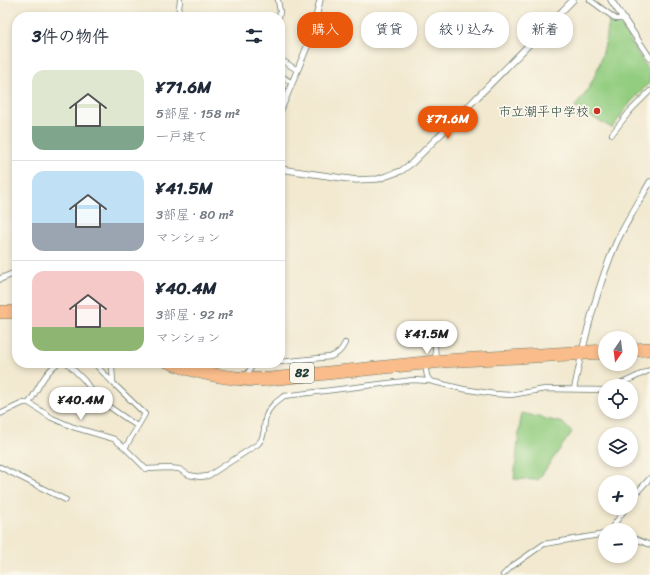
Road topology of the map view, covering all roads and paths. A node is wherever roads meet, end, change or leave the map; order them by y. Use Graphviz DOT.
graph roads {
  1 [pos="180,0"];
  2 [pos="278,0"];
  3 [pos="320,0"];
  4 [pos="573,0"];
  5 [pos="590,0"];
  6 [pos="611,0"];
  7 [pos="179,12"];
  8 [pos="280,12"];
  9 [pos="624,20"];
  10 [pos="650,58"];
  11 [pos="285,62"];
  12 [pos="297,70"];
  13 [pos="285,78"];
  14 [pos="292,83"];
  15 [pos="650,91"];
  16 [pos="285,100"];
  17 [pos="612,134"];
  18 [pos="285,170"];
  19 [pos="650,182"];
  20 [pos="12,274"];
  21 [pos="0,279"];
  22 [pos="0,309"];
  23 [pos="12,309"];
  24 [pos="0,315"];
  25 [pos="12,315"];
  26 [pos="345,343"];
  27 [pos="435,345"];
  28 [pos="650,346"];
  29 [pos="638,347"];
  30 [pos="598,350"];
  31 [pos="650,352"];
  32 [pos="582,353"];
  33 [pos="638,353"];
  34 [pos="598,354"];
  35 [pos="285,362"];
  36 [pos="436,362"];
  37 [pos="425,363"];
  38 [pos="52,368"];
  39 [pos="72,368"];
  40 [pos="99,368"];
  41 [pos="112,368"];
  42 [pos="178,368"];
  43 [pos="201,368"];
  44 [pos="251,368"];
  45 [pos="650,370"];
  46 [pos="248,379"];
  47 [pos="631,379"];
  48 [pos="430,381"];
  49 [pos="113,383"];
  50 [pos="574,389"];
  51 [pos="598,390"];
  52 [pos="29,404"];
  53 [pos="0,414"];
  54 [pos="137,426"];
  55 [pos="125,448"];
  56 [pos="0,467"];
  57 [pos="650,478"];
  58 [pos="638,491"];
  59 [pos="66,500"];
  60 [pos="598,535"];
  61 [pos="638,540"];
  62 [pos="650,545"];
  63 [pos="503,575"];
  1 -- 7 [label="street"];
  2 -- 8 [label="street"];
  3 -- 12 [label="street"];
  4 -- 18 [label="street"];
  5 -- 9 [label="street"];
  6 -- 9 [label="street"];
  9 -- 10 [label="street"];
  11 -- 12 [label="street"];
  12 -- 14 [label="street"];
  13 -- 14 [label="street"];
  14 -- 16 [label="street"];
  15 -- 17 [label="street"];
  19 -- 32 [label="street"];
  20 -- 21 [label="street"];
  22 -- 23 [label="main road"];
  24 -- 25 [label="main road"];
  26 -- 35 [label="street"];
  27 -- 36 [label="street"];
  28 -- 29 [label="main road"];
  30 -- 32 [label="main road, 82"];
  31 -- 33 [label="main road"];
  32 -- 34 [label="main road, 82"];
  32 -- 36 [label="main road, 82"];
  32 -- 50 [label="street"];
  36 -- 37 [label="main road, 82"];
  37 -- 46 [label="main road, 82"];
  37 -- 48 [label="street"];
  38 -- 52 [label="street"];
  39 -- 54 [label="street"];
  40 -- 49 [label="street"];
  41 -- 49 [label="street"];
  42 -- 46 [label="main road, 82"];
  43 -- 46 [label="main road, 82"];
  44 -- 46 [label="street"];
  45 -- 47 [label="street"];
  48 -- 50 [label="street"];
  48 -- 55 [label="street"];
  49 -- 54 [label="street"];
  50 -- 51 [label="street"];
  52 -- 53 [label="street"];
  52 -- 55 [label="street"];
  54 -- 55 [label="street"];
  56 -- 59 [label="street"];
  57 -- 58 [label="street"];
  60 -- 63 [label="street"];
  61 -- 62 [label="street"];
}
